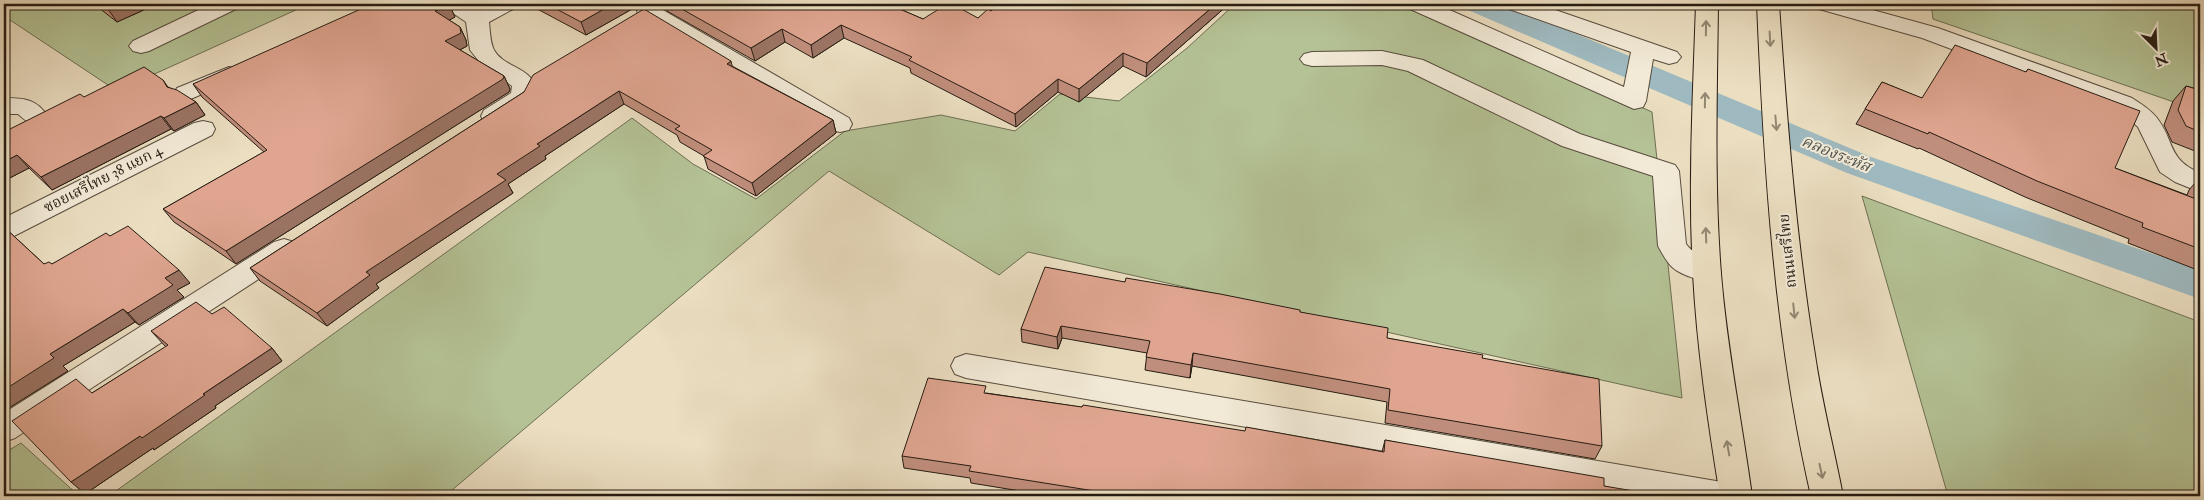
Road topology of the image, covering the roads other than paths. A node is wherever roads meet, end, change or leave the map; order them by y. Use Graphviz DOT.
graph roads {
  1 [pos="228,4"];
  2 [pos="455,4"];
  3 [pos="505,4"];
  4 [pos="1418,4"];
  5 [pos="1517,4"];
  6 [pos="1707,4"];
  7 [pos="1768,4"];
  8 [pos="1827,4"];
  9 [pos="646,12"];
  10 [pos="478,19"];
  11 [pos="141,46"];
  12 [pos="1642,50"];
  13 [pos="1669,57"];
  14 [pos="1312,59"];
  15 [pos="249,65"];
  16 [pos="186,93"];
  17 [pos="4,106"];
  18 [pos="36,117"];
  19 [pos="840,124"];
  20 [pos="203,128"];
  21 [pos="469,132"];
  22 [pos="2200,183"];
  23 [pos="4,229"];
  24 [pos="303,238"];
  25 [pos="1707,272"];
  26 [pos="966,366"];
  27 [pos="4,429"];
  28 [pos="1722,496"];
  29 [pos="1736,496"];
  30 [pos="1827,496"];
  1 -- 11 [label="street"];
  2 -- 10 [label="street"];
  3 -- 10 [label="street"];
  4 -- 12 [label="street"];
  5 -- 12 [label="street"];
  25 -- 6 [label="main road, one-way"];
  7 -- 30 [label="main road, ถนนเสรีไทย, one-way"];
  8 -- 22 [label="street"];
  9 -- 19 [label="street"];
  10 -- 21 [label="street"];
  12 -- 13 [label="street"];
  14 -- 25 [label="street"];
  15 -- 16 [label="street"];
  17 -- 18 [label="street"];
  20 -- 23 [label="street, ซอยเสรีไทย 38 แยก 4"];
  24 -- 27 [label="street"];
  29 -- 25 [label="main road, one-way"];
  26 -- 28 [label="street"];
}
